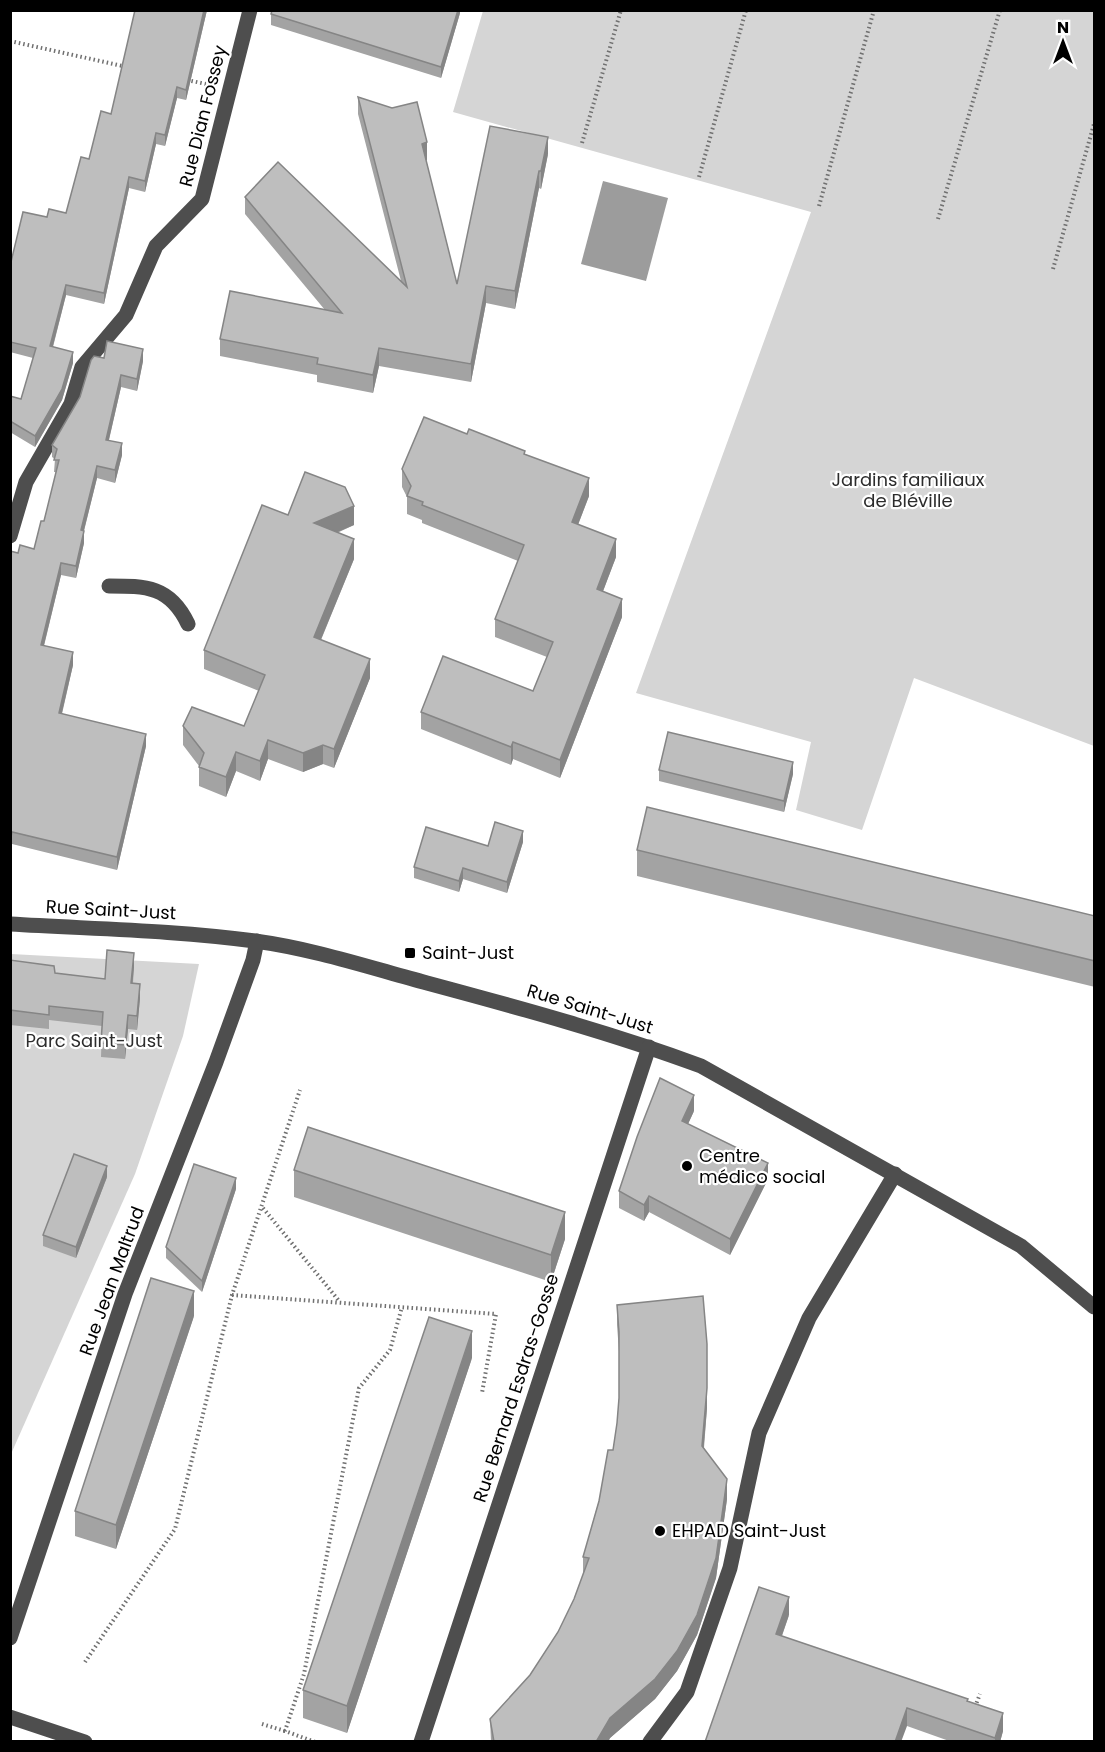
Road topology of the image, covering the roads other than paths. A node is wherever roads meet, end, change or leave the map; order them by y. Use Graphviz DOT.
graph roads {
  1 [pos="250,10"];
  2 [pos="10,536"];
  3 [pos="108,586"];
  4 [pos="188,624"];
  5 [pos="10,924"];
  6 [pos="257,941"];
  7 [pos="649,1047"];
  8 [pos="895,1173"];
  9 [pos="1095,1307"];
  10 [pos="10,1638"];
  11 [pos="10,1717"];
  12 [pos="85,1742"];
  13 [pos="421,1742"];
  14 [pos="650,1742"];
  1 -- 2 [label="street, Rue Dian Fossey"];
  3 -- 4 [label="street"];
  5 -- 6 [label="street, Rue Saint-Just"];
  6 -- 7 [label="street, Rue Saint-Just"];
  6 -- 10 [label="street, Rue Jean Maltrud"];
  7 -- 8 [label="street, Rue Saint-Just"];
  7 -- 13 [label="street, Rue Bernard Esdras-Gosse"];
  8 -- 9 [label="street, Rue Saint-Just"];
  8 -- 14 [label="street"];
  11 -- 12 [label="street"];
}
